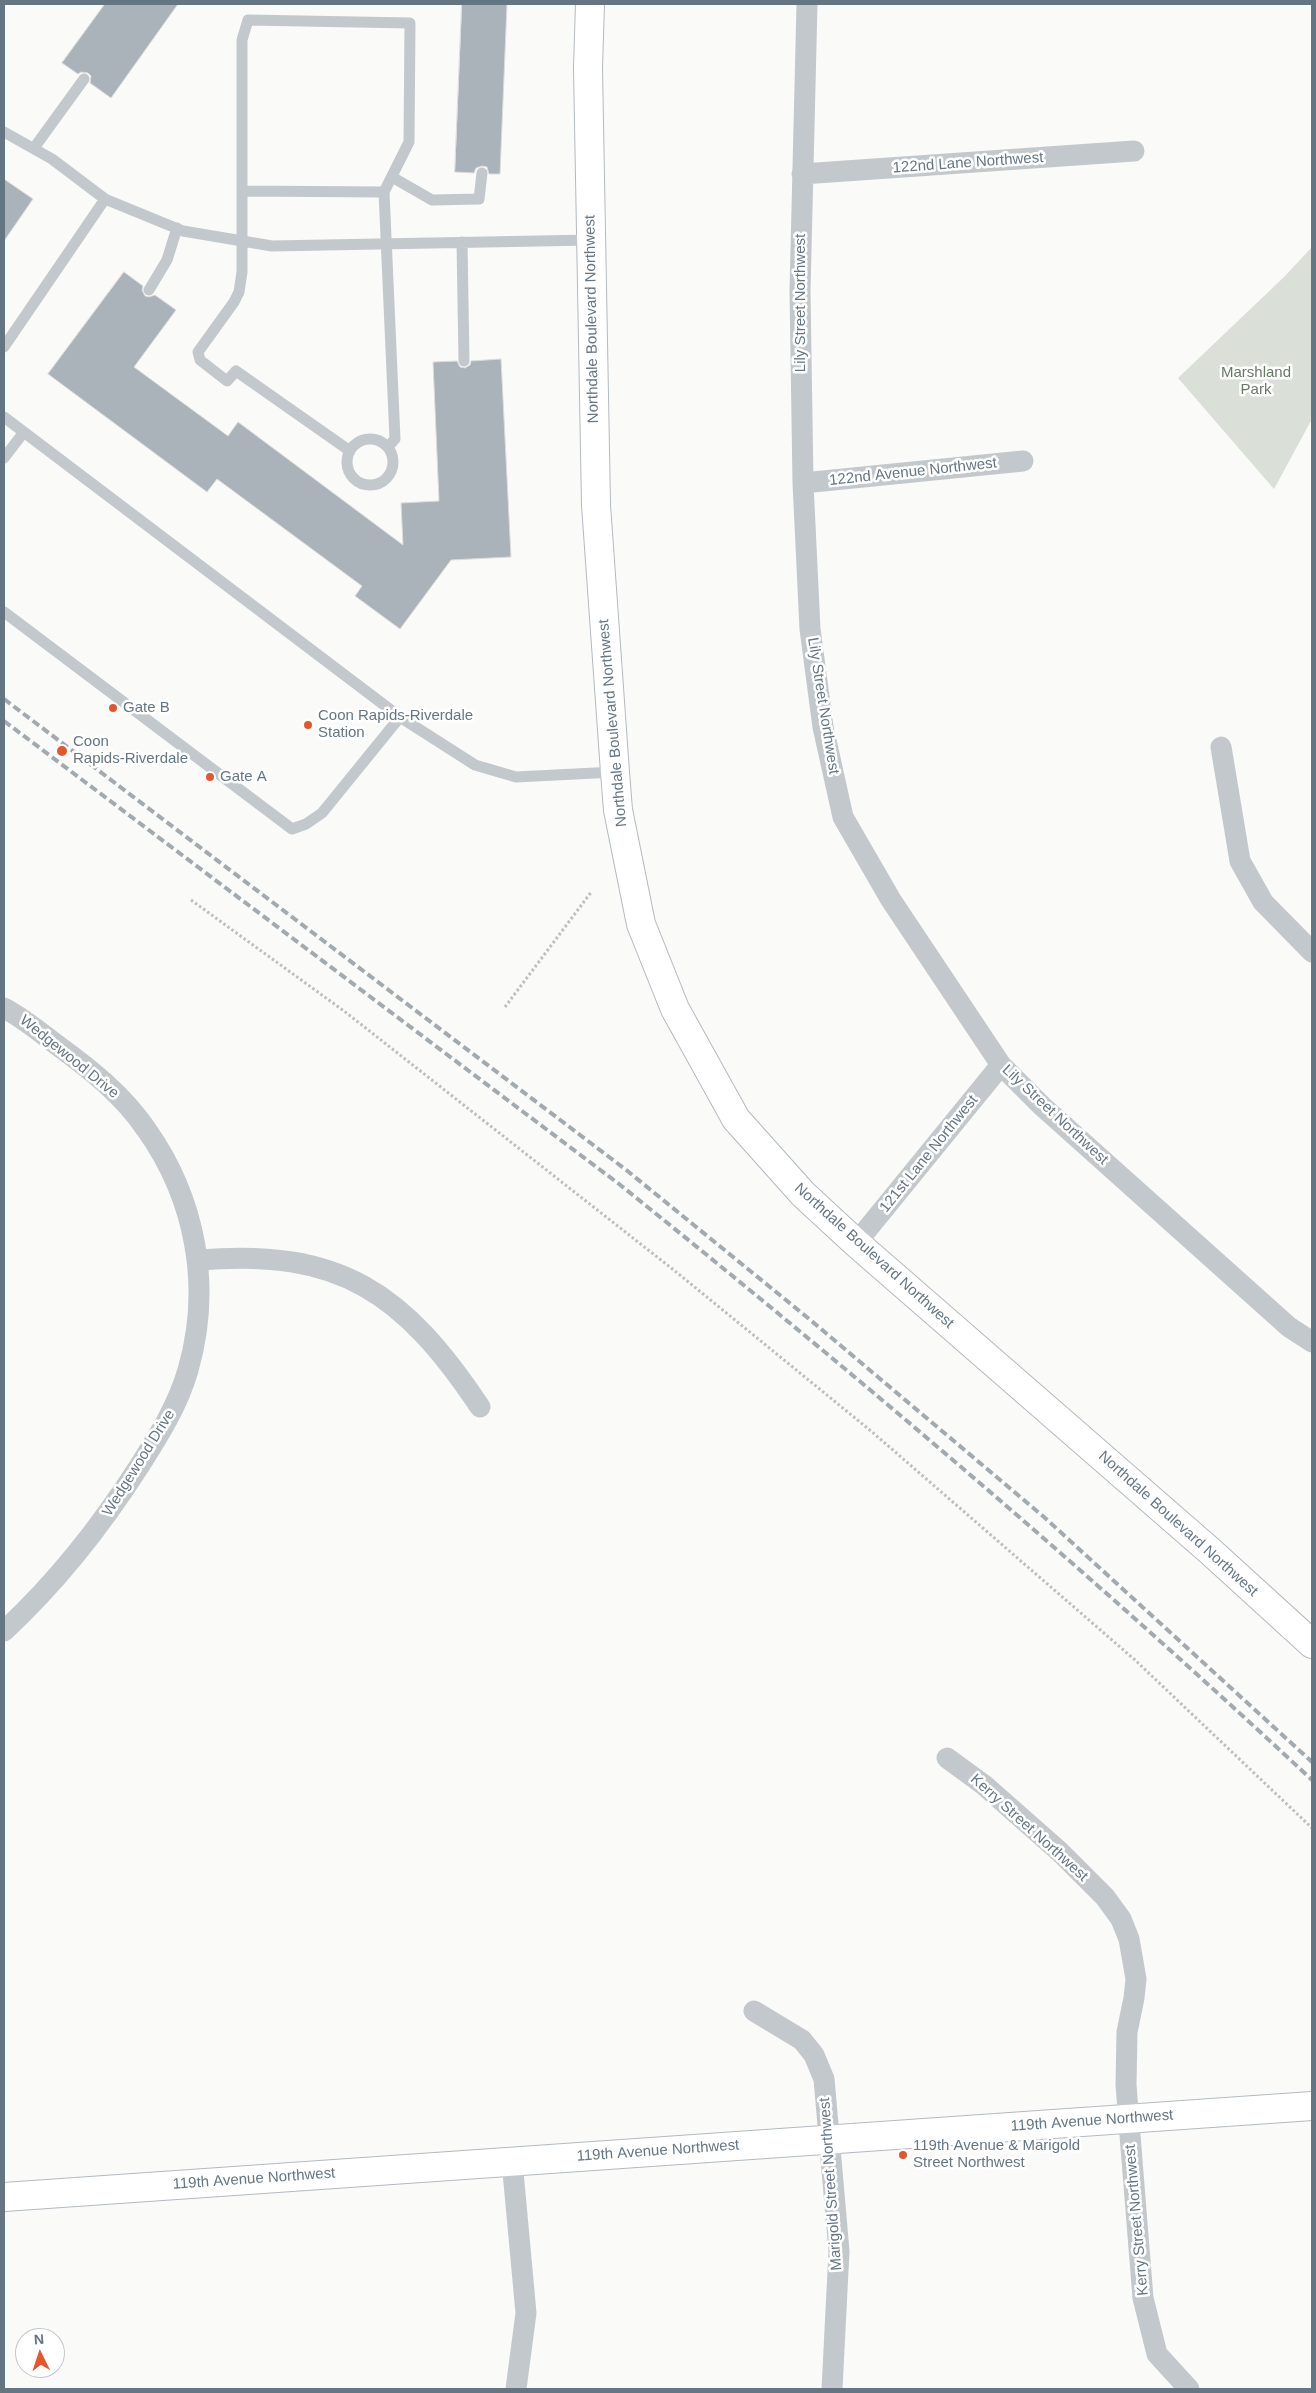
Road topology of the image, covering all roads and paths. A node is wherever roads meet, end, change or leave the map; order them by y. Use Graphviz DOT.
graph roads {
  1 [pos="590,4"];
  2 [pos="807,4"];
  3 [pos="84,79"];
  4 [pos="4,132"];
  5 [pos="34,148"];
  6 [pos="1134,151"];
  7 [pos="482,174"];
  8 [pos="802,174"];
  9 [pos="392,177"];
  10 [pos="244,191"];
  11 [pos="384,192"];
  12 [pos="105,199"];
  13 [pos="177,228"];
  14 [pos="591,240"];
  15 [pos="244,241"];
  16 [pos="462,242"];
  17 [pos="386,244"];
  18 [pos="148,290"];
  19 [pos="4,347"];
  20 [pos="464,361"];
  21 [pos="4,417"];
  22 [pos="24,432"];
  23 [pos="388,447"];
  24 [pos="350,451"];
  25 [pos="4,458"];
  26 [pos="1022,461"];
  27 [pos="803,483"];
  28 [pos="4,612"];
  29 [pos="400,716"];
  30 [pos="1221,747"];
  31 [pos="615,772"];
  32 [pos="592,891"];
  33 [pos="191,900"];
  34 [pos="1312,952"];
  35 [pos="505,1007"];
  36 [pos="4,1008"];
  37 [pos="1001,1065"];
  38 [pos="856,1243"];
  39 [pos="199,1260"];
  40 [pos="1312,1342"];
  41 [pos="480,1407"];
  42 [pos="4,1631"];
  43 [pos="1312,1644"];
  44 [pos="947,1758"];
  45 [pos="1312,1828"];
  46 [pos="754,2011"];
  47 [pos="1312,2106"];
  48 [pos="1128,2118"];
  49 [pos="830,2140"];
  50 [pos="512,2161"];
  51 [pos="4,2197"];
  52 [pos="516,2389"];
  53 [pos="832,2389"];
  54 [pos="1189,2389"];
  1 -- 14 [label="street, Northdale Boulevard Northwest"];
  2 -- 8 [label="street, Lily Street Northwest"];
  3 -- 5 [label="lane"];
  4 -- 5 [label="lane"];
  5 -- 12 [label="lane"];
  6 -- 8 [label="street, 122nd Lane Northwest"];
  7 -- 9 [label="lane"];
  8 -- 27 [label="street, Lily Street Northwest"];
  9 -- 10 [label="lane"];
  9 -- 11 [label="lane"];
  10 -- 11 [label="lane"];
  10 -- 15 [label="lane"];
  11 -- 17 [label="lane"];
  12 -- 13 [label="lane"];
  12 -- 19 [label="lane"];
  13 -- 15 [label="lane"];
  13 -- 18 [label="lane"];
  14 -- 16 [label="lane"];
  14 -- 31 [label="street, Northdale Boulevard Northwest"];
  15 -- 17 [label="lane"];
  15 -- 24 [label="lane"];
  16 -- 17 [label="lane"];
  16 -- 20 [label="lane"];
  17 -- 23 [label="lane"];
  21 -- 22 [label="lane"];
  22 -- 25 [label="lane"];
  22 -- 29 [label="lane"];
  23 -- 24 [label="lane"];
  23 -- 24 [label="lane"];
  26 -- 27 [label="street, 122nd Avenue Northwest"];
  27 -- 37 [label="street, Lily Street Northwest"];
  28 -- 29 [label="lane"];
  29 -- 31 [label="lane"];
  30 -- 34 [label="street"];
  31 -- 38 [label="street, Northdale Boulevard Northwest"];
  32 -- 35 [label="path"];
  33 -- 45 [label="path"];
  36 -- 39 [label="street, Wedgewood Drive"];
  37 -- 38 [label="street, 121st Lane Northwest"];
  37 -- 40 [label="street, Lily Street Northwest"];
  38 -- 43 [label="street, Northdale Boulevard Northwest"];
  39 -- 41 [label="street"];
  39 -- 42 [label="street, Wedgewood Drive"];
  44 -- 48 [label="street, Kerry Street Northwest"];
  46 -- 49 [label="street, Marigold Street Northwest"];
  47 -- 48 [label="street, 119th Avenue Northwest"];
  48 -- 49 [label="street, 119th Avenue Northwest"];
  48 -- 54 [label="street, Kerry Street Northwest"];
  49 -- 50 [label="street, 119th Avenue Northwest"];
  49 -- 53 [label="street, Marigold Street Northwest"];
  50 -- 51 [label="street, 119th Avenue Northwest"];
  50 -- 52 [label="street"];
}
